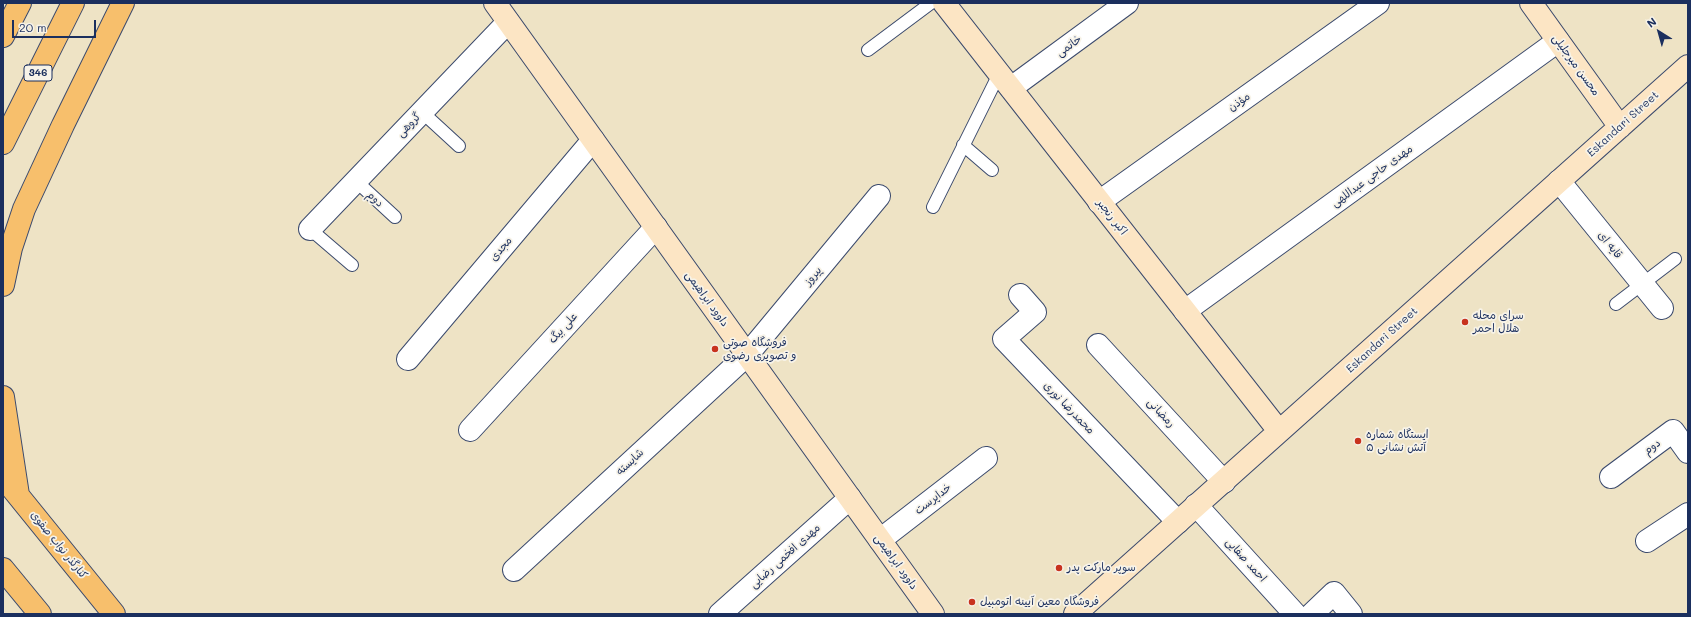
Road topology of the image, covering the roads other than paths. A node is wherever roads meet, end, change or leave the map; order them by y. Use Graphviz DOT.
graph roads {
  1 [pos="20,3"];
  2 [pos="73,3"];
  3 [pos="124,3"];
  4 [pos="495,3"];
  5 [pos="931,3"];
  6 [pos="944,3"];
  7 [pos="1127,3"];
  8 [pos="1378,3"];
  9 [pos="1531,3"];
  10 [pos="508,22"];
  11 [pos="3,36"];
  12 [pos="1558,41"];
  13 [pos="868,50"];
  14 [pos="1686,74"];
  15 [pos="1005,81"];
  16 [pos="422,112"];
  17 [pos="1620,127"];
  18 [pos="593,140"];
  19 [pos="3,143"];
  20 [pos="964,145"];
  21 [pos="459,146"];
  22 [pos="992,170"];
  23 [pos="356,181"];
  24 [pos="1559,181"];
  25 [pos="879,196"];
  26 [pos="1099,202"];
  27 [pos="934,207"];
  28 [pos="395,217"];
  29 [pos="656,227"];
  30 [pos="310,229"];
  31 [pos="7,251"];
  32 [pos="1675,259"];
  33 [pos="352,265"];
  34 [pos="1642,283"];
  35 [pos="3,285"];
  36 [pos="1020,295"];
  37 [pos="1616,304"];
  38 [pos="1662,308"];
  39 [pos="1185,311"];
  40 [pos="1098,345"];
  41 [pos="747,355"];
  42 [pos="408,359"];
  43 [pos="3,397"];
  44 [pos="470,430"];
  45 [pos="1280,431"];
  46 [pos="1688,452"];
  47 [pos="986,458"];
  48 [pos="3,477"];
  49 [pos="1611,478"];
  50 [pos="1224,482"];
  51 [pos="18,496"];
  52 [pos="850,498"];
  53 [pos="1196,505"];
  54 [pos="1688,514"];
  55 [pos="1178,522"];
  56 [pos="880,540"];
  57 [pos="1647,541"];
  58 [pos="3,569"];
  59 [pos="514,570"];
  60 [pos="40,614"];
  61 [pos="114,614"];
  62 [pos="720,614"];
  63 [pos="933,614"];
  64 [pos="1075,614"];
  65 [pos="1295,614"];
  66 [pos="1312,614"];
  67 [pos="1351,614"];
  1 -- 11 [label="main road"];
  2 -- 19 [label="main road, 346"];
  3 -- 31 [label="main road"];
  4 -- 10 [label="street, داوود ابراهیمی"];
  5 -- 13 [label="lane"];
  6 -- 15 [label="street, اکبر رنجبر"];
  7 -- 15 [label="street, خاتمی"];
  8 -- 26 [label="street, مؤذن"];
  9 -- 12 [label="street, محسن میرجلیلی"];
  10 -- 16 [label="street, گروهی"];
  10 -- 18 [label="street, داوود ابراهیمی"];
  12 -- 17 [label="street, محسن میرجلیلی"];
  12 -- 39 [label="street, مهدی حاجی عبداللهی"];
  14 -- 17 [label="street, Eskandari Street"];
  15 -- 20 [label="lane"];
  15 -- 26 [label="street, اکبر رنجبر"];
  16 -- 21 [label="lane"];
  16 -- 23 [label="street, گروهی"];
  17 -- 24 [label="street, Eskandari Street"];
  18 -- 29 [label="street, داوود ابراهیمی"];
  18 -- 42 [label="street, مجدی"];
  20 -- 22 [label="lane"];
  20 -- 27 [label="lane"];
  23 -- 28 [label="lane, دوم"];
  23 -- 30 [label="street, گروهی"];
  24 -- 34 [label="street, قایه ای"];
  24 -- 45 [label="street, Eskandari Street"];
  25 -- 41 [label="street, پیروز"];
  26 -- 39 [label="street, اکبر رنجبر"];
  29 -- 41 [label="street, داوود ابراهیمی"];
  29 -- 44 [label="street, علی بیگ"];
  30 -- 33 [label="lane"];
  31 -- 35 [label="main road"];
  32 -- 34 [label="lane"];
  34 -- 37 [label="lane"];
  34 -- 38 [label="street, قایه ای"];
  36 -- 55 [label="street, محمدرضا نوری"];
  39 -- 45 [label="street, اکبر رنجبر"];
  40 -- 50 [label="street, رمضانی"];
  41 -- 52 [label="street, داوود ابراهیمی"];
  41 -- 59 [label="street, شایسته"];
  43 -- 51 [label="main road"];
  45 -- 50 [label="street, Eskandari Street"];
  46 -- 49 [label="street, دوم"];
  47 -- 56 [label="street, خداپرست"];
  48 -- 51 [label="main road, کنارگذر نواب صفوی"];
  50 -- 53 [label="street, Eskandari Street"];
  51 -- 61 [label="main road, کنارگذر نواب صفوی"];
  52 -- 56 [label="street, داوود ابراهیمی"];
  52 -- 62 [label="street, مهدی افخمی رضایی"];
  53 -- 55 [label="street, Eskandari Street"];
  53 -- 65 [label="street, احمد صفایی"];
  54 -- 57 [label="street"];
  55 -- 64 [label="street, Eskandari Street"];
  56 -- 63 [label="street, داوود ابراهیمی"];
  58 -- 60 [label="main road"];
  66 -- 67 [label="street"];
}
